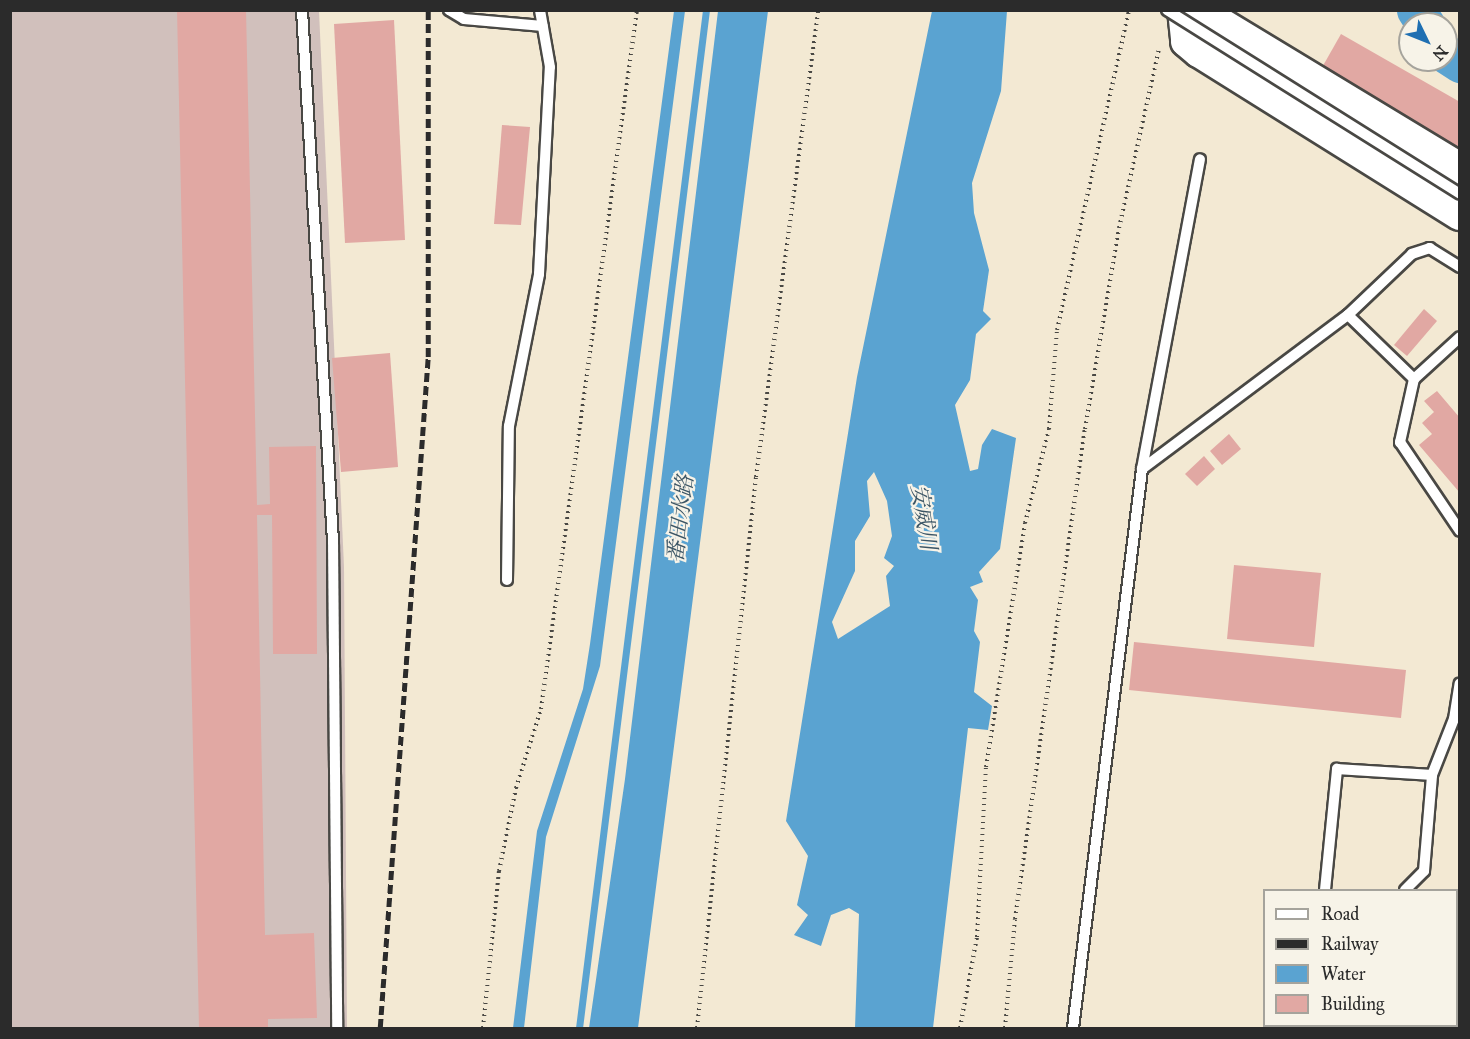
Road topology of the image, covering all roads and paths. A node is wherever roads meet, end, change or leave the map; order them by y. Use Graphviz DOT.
graph roads {
  1 [pos="302,10"];
  2 [pos="449,10"];
  3 [pos="540,10"];
  4 [pos="637,10"];
  5 [pos="818,10"];
  6 [pos="1129,10"];
  7 [pos="1167,10"];
  8 [pos="1184,10"];
  9 [pos="1197,10"];
  10 [pos="543,26"];
  11 [pos="1159,49"];
  12 [pos="1200,159"];
  13 [pos="1460,169"];
  14 [pos="1460,194"];
  15 [pos="1460,214"];
  16 [pos="1460,267"];
  17 [pos="1348,315"];
  18 [pos="1460,337"];
  19 [pos="1414,379"];
  20 [pos="1142,469"];
  21 [pos="1460,531"];
  22 [pos="507,580"];
  23 [pos="1460,683"];
  24 [pos="1457,719"];
  25 [pos="1432,775"];
  26 [pos="1325,889"];
  27 [pos="1406,889"];
  28 [pos="1314,1027"];
  29 [pos="337,1029"];
  30 [pos="483,1029"];
  31 [pos="697,1029"];
  32 [pos="960,1029"];
  33 [pos="1005,1029"];
  34 [pos="1073,1029"];
  35 [pos="1326,1029"];
  1 -- 29 [label="lane"];
  2 -- 10 [label="lane"];
  3 -- 10 [label="lane"];
  4 -- 30 [label="path"];
  5 -- 31 [label="path"];
  6 -- 32 [label="path"];
  7 -- 14 [label="lane, bridge"];
  8 -- 15 [label="street"];
  9 -- 13 [label="street"];
  10 -- 22 [label="lane"];
  11 -- 33 [label="path"];
  12 -- 20 [label="lane"];
  16 -- 17 [label="lane"];
  17 -- 19 [label="lane"];
  17 -- 20 [label="lane"];
  18 -- 19 [label="lane"];
  19 -- 21 [label="lane"];
  20 -- 34 [label="lane"];
  23 -- 24 [label="lane"];
  24 -- 25 [label="lane"];
  25 -- 26 [label="lane"];
  25 -- 27 [label="lane"];
  28 -- 35 [label="lane"];
}
